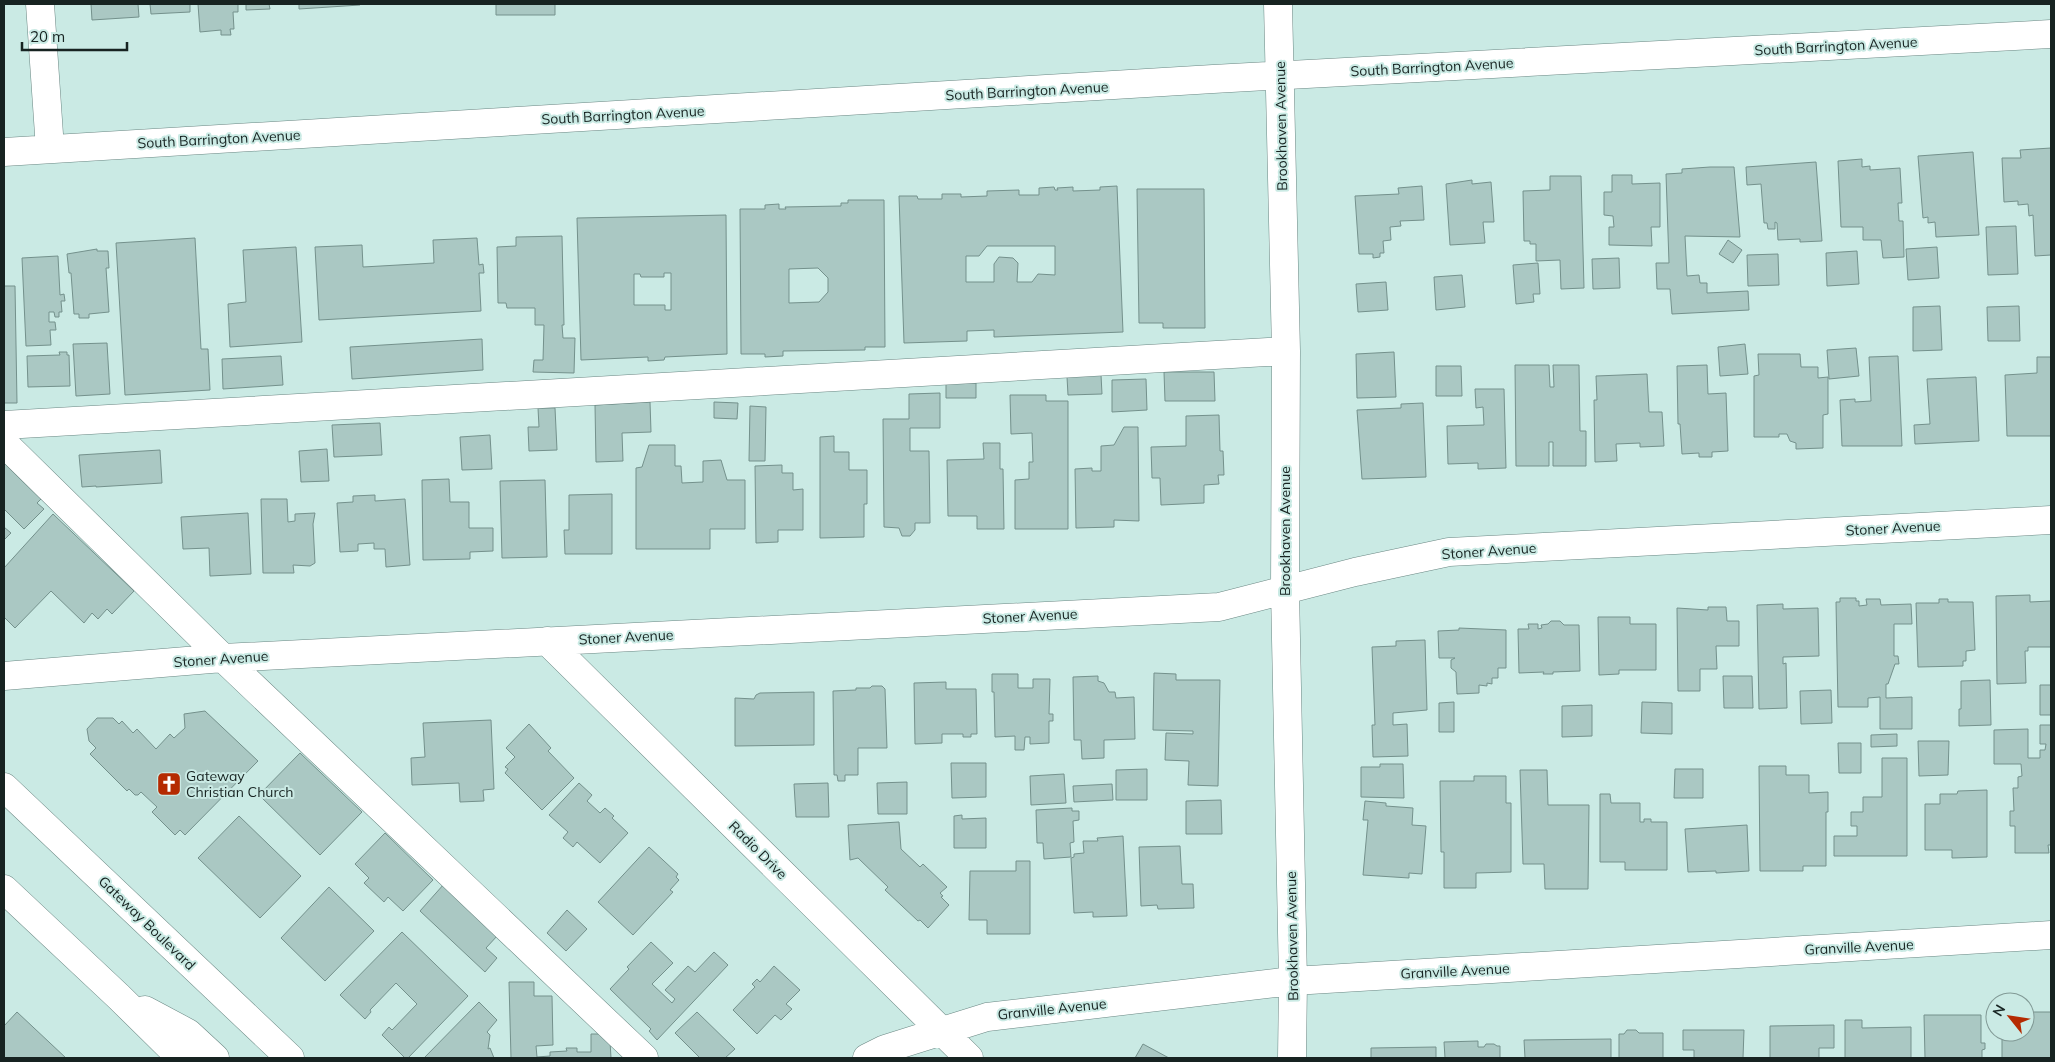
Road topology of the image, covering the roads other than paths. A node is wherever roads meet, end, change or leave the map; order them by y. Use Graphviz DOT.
graph roads {
  1 [pos="40,4"];
  2 [pos="1278,4"];
  3 [pos="2051,34"];
  4 [pos="1280,76"];
  5 [pos="50,149"];
  6 [pos="4,152"];
  7 [pos="1286,351"];
  8 [pos="4,425"];
  9 [pos="4,443"];
  10 [pos="2051,520"];
  11 [pos="1285,590"];
  12 [pos="547,641"];
  13 [pos="223,658"];
  14 [pos="4,676"];
  15 [pos="4,787"];
  16 [pos="4,888"];
  17 [pos="2051,935"];
  18 [pos="1293,981"];
  19 [pos="119,997"];
  20 [pos="939,1030"];
  21 [pos="181,1058"];
  22 [pos="215,1058"];
  23 [pos="290,1058"];
  24 [pos="644,1058"];
  25 [pos="867,1058"];
  26 [pos="969,1058"];
  27 [pos="1292,1058"];
  1 -- 5 [label="street"];
  2 -- 4 [label="street, Brookhaven Avenue"];
  3 -- 4 [label="street, South Barrington Avenue"];
  4 -- 5 [label="street, South Barrington Avenue"];
  4 -- 7 [label="street, Brookhaven Avenue"];
  5 -- 6 [label="street, South Barrington Avenue"];
  7 -- 8 [label="street"];
  7 -- 11 [label="street, Brookhaven Avenue"];
  9 -- 13 [label="street"];
  10 -- 11 [label="street, Stoner Avenue"];
  11 -- 12 [label="street, Stoner Avenue"];
  11 -- 18 [label="street, Brookhaven Avenue"];
  12 -- 13 [label="street, Stoner Avenue"];
  12 -- 20 [label="street, Radio Drive"];
  13 -- 14 [label="street, Stoner Avenue"];
  13 -- 24 [label="street"];
  15 -- 23 [label="street, Gateway Boulevard"];
  16 -- 19 [label="street"];
  17 -- 18 [label="street, Granville Avenue"];
  18 -- 20 [label="street, Granville Avenue"];
  18 -- 27 [label="street, Brookhaven Avenue"];
  19 -- 21 [label="street"];
  19 -- 22 [label="street"];
  20 -- 25 [label="street, Granville Avenue"];
  20 -- 26 [label="street, Radio Drive"];
}
